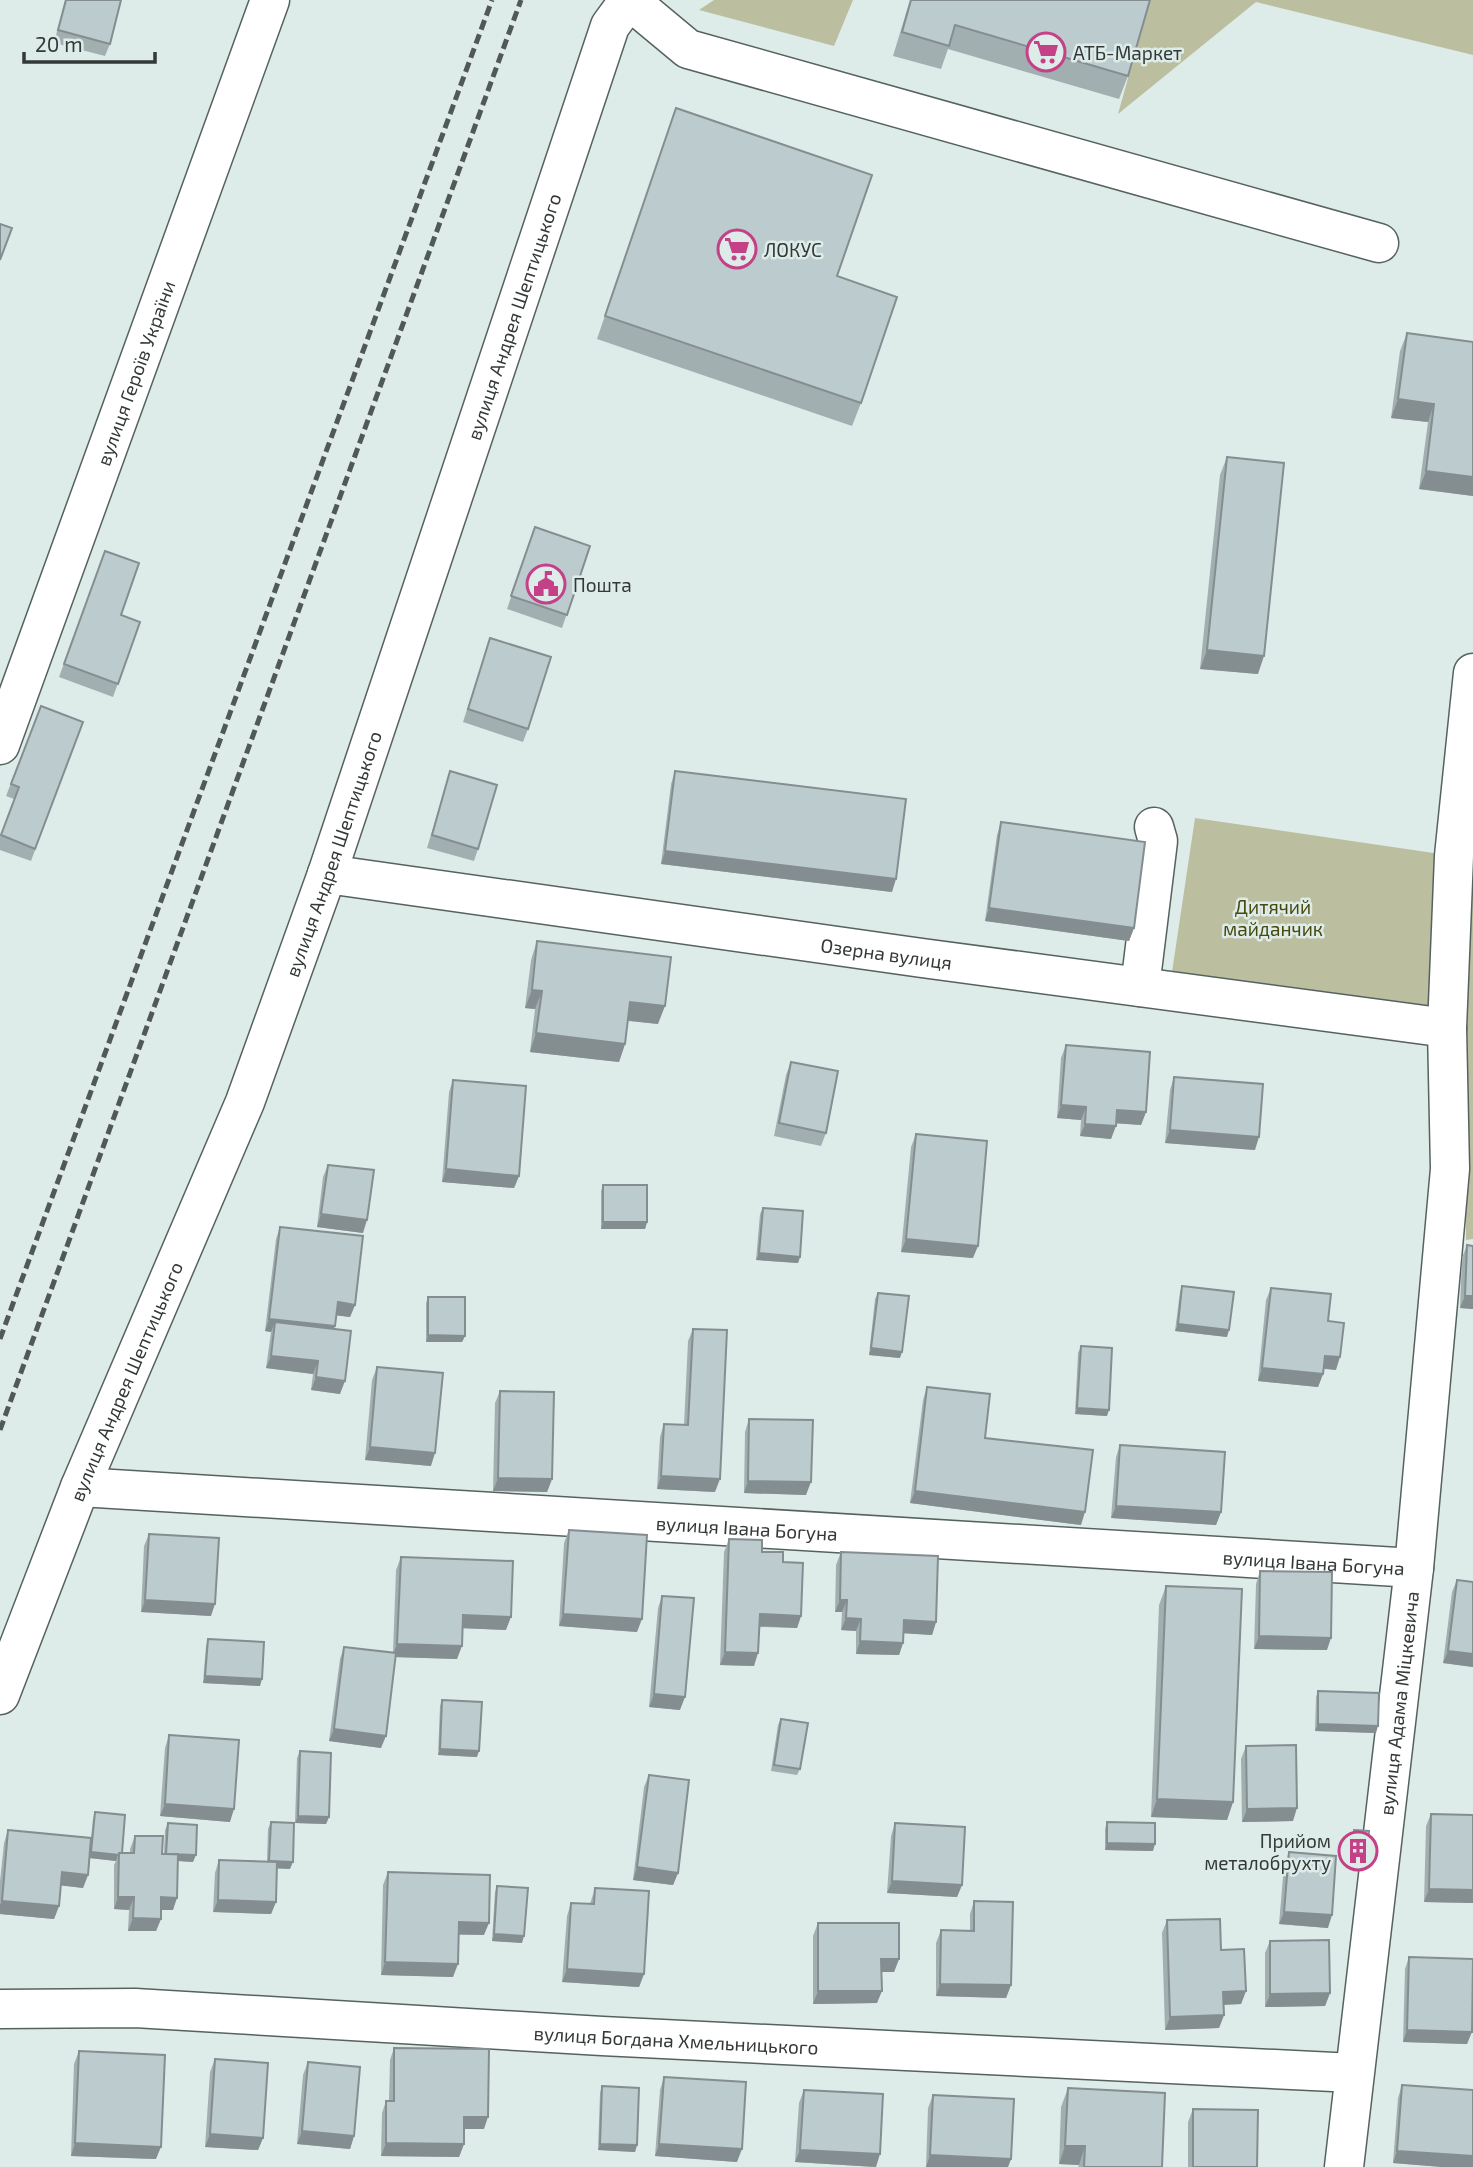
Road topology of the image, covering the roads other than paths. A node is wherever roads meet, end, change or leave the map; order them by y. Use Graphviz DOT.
graph roads {
  1 [pos="270,0"];
  2 [pos="629,0"];
  3 [pos="1379,243"];
  4 [pos="1473,673"];
  5 [pos="0,745"];
  6 [pos="1154,827"];
  7 [pos="327,874"];
  8 [pos="1140,988"];
  9 [pos="1447,1028"];
  10 [pos="80,1487"];
  11 [pos="1413,1569"];
  12 [pos="0,1695"];
  13 [pos="0,2009"];
  14 [pos="1354,2073"];
  15 [pos="1345,2167"];
  1 -- 5 [label="street, вулиця Героїв України"];
  2 -- 3 [label="street"];
  2 -- 7 [label="street, вулиця Андрея Шептицького"];
  4 -- 9 [label="street, вулиця Адама Міцкевича"];
  6 -- 8 [label="street"];
  7 -- 8 [label="street, Озерна вулиця"];
  7 -- 10 [label="street, вулиця Андрея Шептицького"];
  8 -- 9 [label="street, Озерна вулиця"];
  9 -- 11 [label="street, вулиця Адама Міцкевича"];
  10 -- 11 [label="street, вулиця Івана Богуна"];
  10 -- 12 [label="street, вулиця Андрея Шептицького"];
  11 -- 14 [label="street, вулиця Адама Міцкевича"];
  13 -- 14 [label="street, вулиця Богдана Хмельницького"];
  14 -- 15 [label="street, вулиця Адама Міцкевича"];
}
